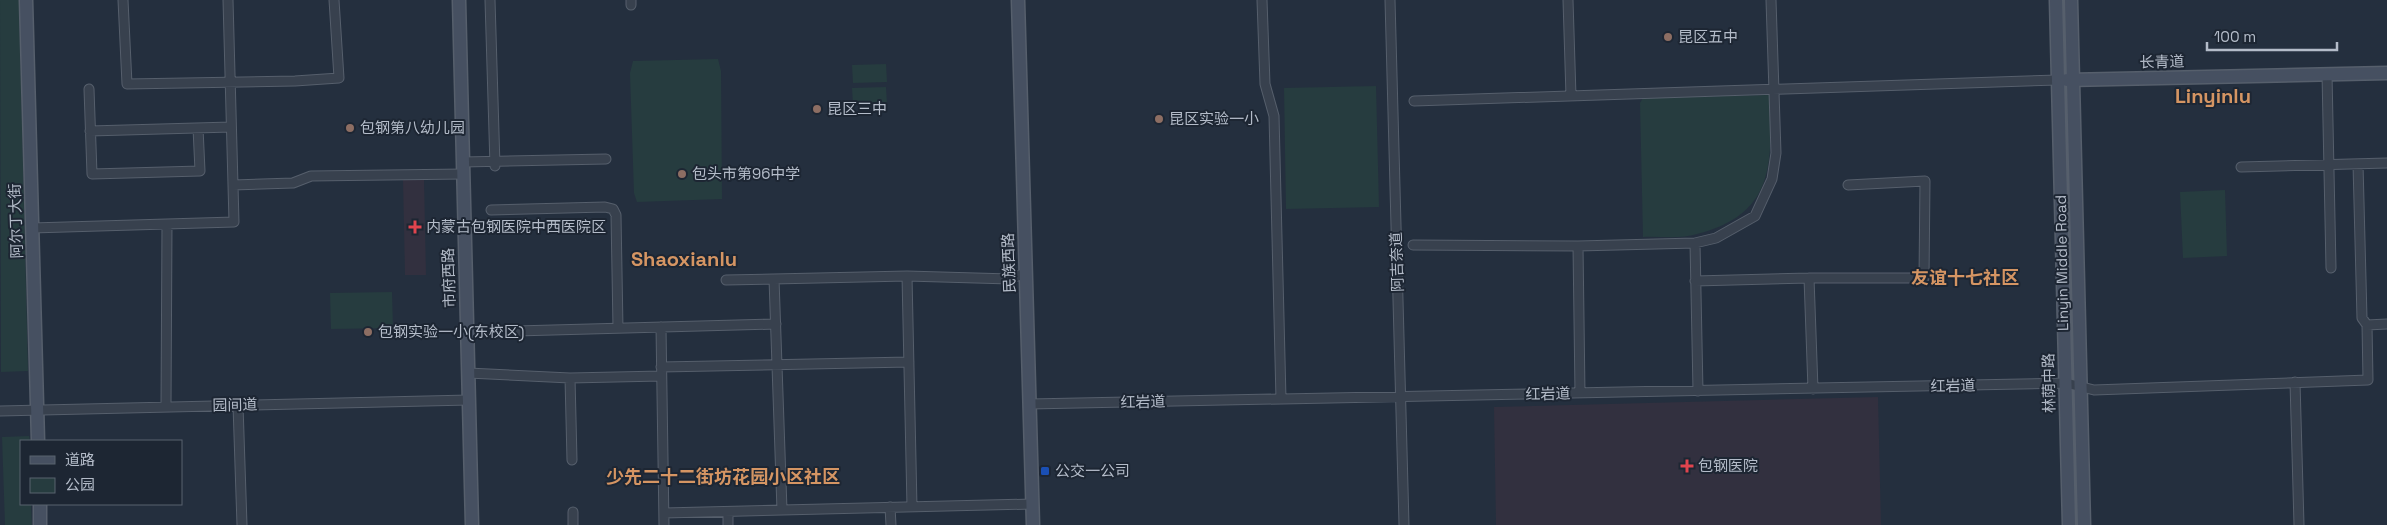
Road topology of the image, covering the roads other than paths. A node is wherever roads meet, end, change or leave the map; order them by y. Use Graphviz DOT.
graph roads {
  1 [pos="26,0"];
  2 [pos="123,0"];
  3 [pos="228,0"];
  4 [pos="334,0"];
  5 [pos="458,0"];
  6 [pos="490,0"];
  7 [pos="1018,0"];
  8 [pos="1262,0"];
  9 [pos="1390,0"];
  10 [pos="1568,0"];
  11 [pos="1770,0"];
  12 [pos="2056,0"];
  13 [pos="2071,0"];
  14 [pos="2387,73"];
  15 [pos="2327,74"];
  16 [pos="2058,80"];
  17 [pos="2073,80"];
  18 [pos="230,82"];
  19 [pos="89,89"];
  20 [pos="1776,89"];
  21 [pos="1571,96"];
  22 [pos="1414,101"];
  23 [pos="232,127"];
  24 [pos="198,128"];
  25 [pos="90,131"];
  26 [pos="606,159"];
  27 [pos="2387,163"];
  28 [pos="495,164"];
  29 [pos="2329,164"];
  30 [pos="2358,164"];
  31 [pos="2242,167"];
  32 [pos="463,168"];
  33 [pos="1848,185"];
  34 [pos="233,186"];
  35 [pos="491,210"];
  36 [pos="167,224"];
  37 [pos="32,228"];
  38 [pos="1695,243"];
  39 [pos="1413,245"];
  40 [pos="1578,246"];
  41 [pos="2331,268"];
  42 [pos="1025,272"];
  43 [pos="907,276"];
  44 [pos="1809,278"];
  45 [pos="774,279"];
  46 [pos="726,280"];
  47 [pos="1695,281"];
  48 [pos="776,324"];
  49 [pos="2387,324"];
  50 [pos="2367,325"];
  51 [pos="661,327"];
  52 [pos="618,328"];
  53 [pos="516,332"];
  54 [pos="909,362"];
  55 [pos="777,365"];
  56 [pos="661,372"];
  57 [pos="468,373"];
  58 [pos="570,378"];
  59 [pos="2295,382"];
  60 [pos="2066,383"];
  61 [pos="2081,387"];
  62 [pos="1813,388"];
  63 [pos="1698,391"];
  64 [pos="1580,393"];
  65 [pos="1400,397"];
  66 [pos="1281,399"];
  67 [pos="469,400"];
  68 [pos="1030,404"];
  69 [pos="238,405"];
  70 [pos="166,407"];
  71 [pos="37,410"];
  72 [pos="0,411"];
  73 [pos="38,440"];
  74 [pos="572,460"];
  75 [pos="1032,504"];
  76 [pos="40,505"];
  77 [pos="912,507"];
  78 [pos="890,508"];
  79 [pos="782,510"];
  80 [pos="573,512"];
  81 [pos="728,512"];
  82 [pos="664,513"];
  83 [pos="40,525"];
  84 [pos="242,525"];
  85 [pos="472,525"];
  86 [pos="574,525"];
  87 [pos="664,525"];
  88 [pos="728,525"];
  89 [pos="891,525"];
  90 [pos="1033,525"];
  91 [pos="1404,525"];
  92 [pos="2069,525"];
  93 [pos="2084,525"];
  94 [pos="2299,525"];
  1 -- 37 [label="main road, 阿尔丁大街"];
  2 -- 18 [label="street"];
  3 -- 18 [label="street"];
  4 -- 18 [label="street"];
  5 -- 32 [label="main road, 市府西路"];
  6 -- 28 [label="street"];
  7 -- 42 [label="main road, 民族西路"];
  8 -- 66 [label="street"];
  9 -- 65 [label="street, 阿吉奈道"];
  10 -- 21 [label="street"];
  11 -- 20 [label="street"];
  12 -- 16 [label="main road, 林荫中路"];
  13 -- 17 [label="main road, Linyin Middle Road"];
  14 -- 15 [label="main road, 长青道"];
  15 -- 17 [label="main road, 长青道"];
  15 -- 29 [label="street"];
  16 -- 17 [label="main road, 长青道"];
  16 -- 20 [label="street"];
  16 -- 60 [label="main road, 林荫中路"];
  17 -- 61 [label="main road, Linyin Middle Road"];
  18 -- 23 [label="street"];
  19 -- 25 [label="street"];
  20 -- 21 [label="street"];
  20 -- 38 [label="street"];
  21 -- 22 [label="street"];
  23 -- 24 [label="street"];
  23 -- 34 [label="street"];
  24 -- 25 [label="street"];
  24 -- 25 [label="street"];
  26 -- 28 [label="street"];
  27 -- 30 [label="street"];
  28 -- 32 [label="street"];
  29 -- 30 [label="street"];
  29 -- 31 [label="street"];
  29 -- 41 [label="street"];
  30 -- 50 [label="street"];
  32 -- 34 [label="street"];
  32 -- 57 [label="main road, 市府西路"];
  33 -- 44 [label="street"];
  34 -- 36 [label="street"];
  35 -- 52 [label="street"];
  36 -- 37 [label="street"];
  36 -- 70 [label="street"];
  37 -- 71 [label="main road, 阿尔丁大街"];
  38 -- 40 [label="street"];
  38 -- 47 [label="street"];
  39 -- 40 [label="street"];
  40 -- 64 [label="street"];
  42 -- 43 [label="street"];
  42 -- 68 [label="main road, 民族西路"];
  43 -- 45 [label="street"];
  43 -- 54 [label="street"];
  44 -- 47 [label="street"];
  44 -- 62 [label="street"];
  45 -- 46 [label="street"];
  45 -- 48 [label="street"];
  47 -- 63 [label="street"];
  48 -- 51 [label="street"];
  48 -- 55 [label="street"];
  49 -- 50 [label="street"];
  50 -- 59 [label="street, 红岩道"];
  51 -- 52 [label="street"];
  51 -- 56 [label="street"];
  52 -- 53 [label="street"];
  54 -- 55 [label="street"];
  54 -- 77 [label="street"];
  55 -- 56 [label="street"];
  55 -- 79 [label="street"];
  56 -- 58 [label="street"];
  56 -- 82 [label="street"];
  57 -- 58 [label="street"];
  57 -- 67 [label="main road, 市府西路"];
  58 -- 74 [label="street"];
  59 -- 61 [label="street, 红岩道"];
  59 -- 94 [label="street"];
  60 -- 61 [label="street, 红岩道"];
  60 -- 62 [label="street, 红岩道"];
  60 -- 92 [label="main road, 林荫中路"];
  61 -- 93 [label="main road, Linyin Middle Road"];
  62 -- 63 [label="street, 红岩道"];
  63 -- 64 [label="street, 红岩道"];
  64 -- 65 [label="street, 红岩道"];
  65 -- 66 [label="street, 红岩道"];
  65 -- 91 [label="street, 阿吉奈道"];
  66 -- 68 [label="street, 红岩道"];
  67 -- 69 [label="street, 园间道"];
  67 -- 85 [label="main road, 市府西路"];
  68 -- 75 [label="main road, 民族西路"];
  69 -- 70 [label="street, 园间道"];
  69 -- 84 [label="street"];
  70 -- 71 [label="street, 园间道"];
  71 -- 72 [label="street, 园间道"];
  71 -- 73 [label="main road, 阿尔丁大街"];
  75 -- 77 [label="street"];
  75 -- 90 [label="main road, 民族西路"];
  76 -- 83 [label="main road"];
  77 -- 78 [label="street"];
  78 -- 79 [label="street"];
  78 -- 89 [label="street"];
  79 -- 81 [label="street"];
  80 -- 86 [label="street"];
  81 -- 82 [label="street"];
  81 -- 88 [label="street"];
  82 -- 87 [label="street"];
}
